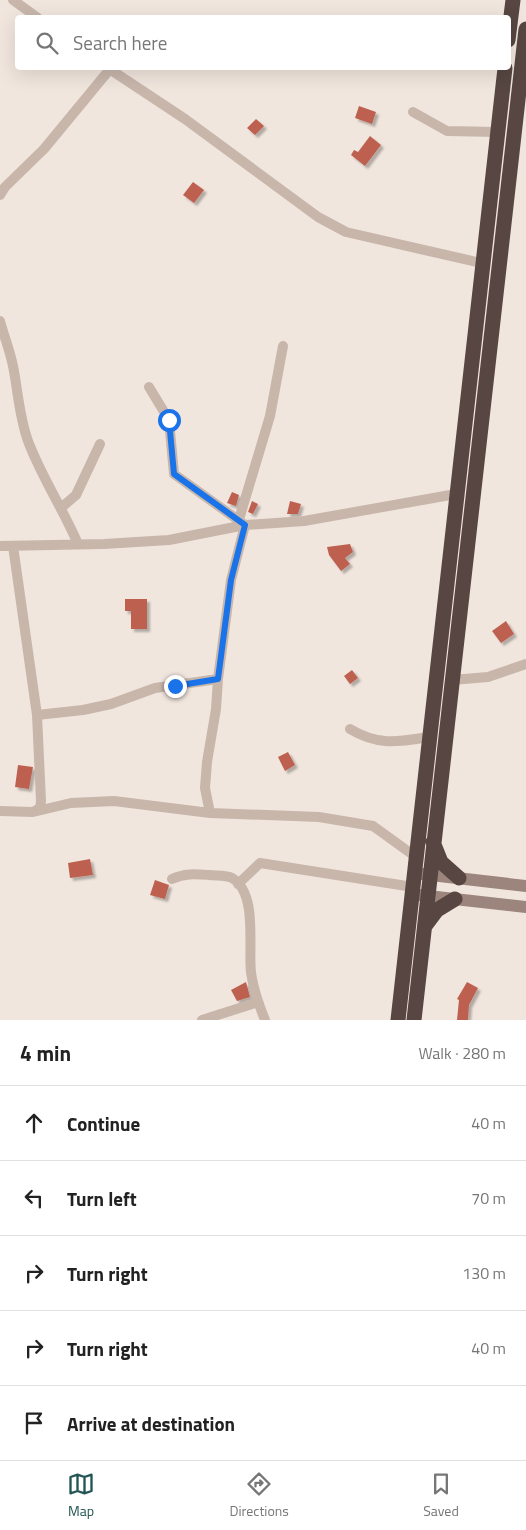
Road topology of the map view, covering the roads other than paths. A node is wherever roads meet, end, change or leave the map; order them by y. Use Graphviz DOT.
graph roads {
  1 [pos="13,0"];
  2 [pos="513,0"];
  3 [pos="34,15"];
  4 [pos="511,16"];
  5 [pos="526,29"];
  6 [pos="107,70"];
  7 [pos="112,70"];
  8 [pos="505,70"];
  9 [pos="413,112"];
  10 [pos="497,132"];
  11 [pos="0,195"];
  12 [pos="481,263"];
  13 [pos="0,321"];
  14 [pos="283,346"];
  15 [pos="149,387"];
  16 [pos="100,444"];
  17 [pos="456,494"];
  18 [pos="62,507"];
  19 [pos="240,524"];
  20 [pos="78,544"];
  21 [pos="0,546"];
  22 [pos="13,546"];
  23 [pos="526,664"];
  24 [pos="218,679"];
  25 [pos="452,680"];
  26 [pos="37,715"];
  27 [pos="350,730"];
  28 [pos="429,737"];
  29 [pos="0,811"];
  30 [pos="33,812"];
  31 [pos="210,814"];
  32 [pos="433,841"];
  33 [pos="416,857"];
  34 [pos="459,878"];
  35 [pos="172,879"];
  36 [pos="417,882"];
  37 [pos="238,884"];
  38 [pos="526,886"];
  39 [pos="428,896"];
  40 [pos="455,899"];
  41 [pos="526,907"];
  42 [pos="424,928"];
  43 [pos="258,1002"];
  44 [pos="202,1020"];
  45 [pos="265,1020"];
  46 [pos="398,1020"];
  47 [pos="414,1020"];
  1 -- 3 [label="street"];
  2 -- 4 [label="highway"];
  5 -- 25 [label="highway"];
  6 -- 11 [label="street"];
  7 -- 12 [label="street"];
  8 -- 10 [label="highway"];
  9 -- 10 [label="street"];
  10 -- 12 [label="highway"];
  12 -- 17 [label="highway"];
  13 -- 18 [label="street"];
  14 -- 19 [label="street"];
  15 -- 19 [label="street"];
  16 -- 18 [label="street"];
  17 -- 19 [label="street"];
  17 -- 28 [label="highway"];
  18 -- 20 [label="street"];
  19 -- 20 [label="street"];
  19 -- 24 [label="street"];
  20 -- 22 [label="street"];
  21 -- 22 [label="street"];
  22 -- 26 [label="street"];
  23 -- 25 [label="street"];
  24 -- 26 [label="street"];
  24 -- 31 [label="street"];
  25 -- 32 [label="highway"];
  26 -- 30 [label="street"];
  27 -- 28 [label="street"];
  28 -- 33 [label="highway"];
  29 -- 30 [label="street"];
  30 -- 31 [label="street"];
  31 -- 33 [label="street"];
  32 -- 34 [label="highway"];
  32 -- 36 [label="highway"];
  33 -- 36 [label="highway"];
  34 -- 36 [label="main road"];
  34 -- 38 [label="main road"];
  35 -- 37 [label="street"];
  36 -- 37 [label="street"];
  36 -- 39 [label="highway"];
  36 -- 39 [label="main road"];
  36 -- 46 [label="highway"];
  37 -- 43 [label="street"];
  39 -- 40 [label="main road"];
  39 -- 42 [label="highway"];
  40 -- 41 [label="main road"];
  40 -- 42 [label="highway"];
  42 -- 47 [label="highway"];
  43 -- 44 [label="street"];
  43 -- 45 [label="street"];
}
